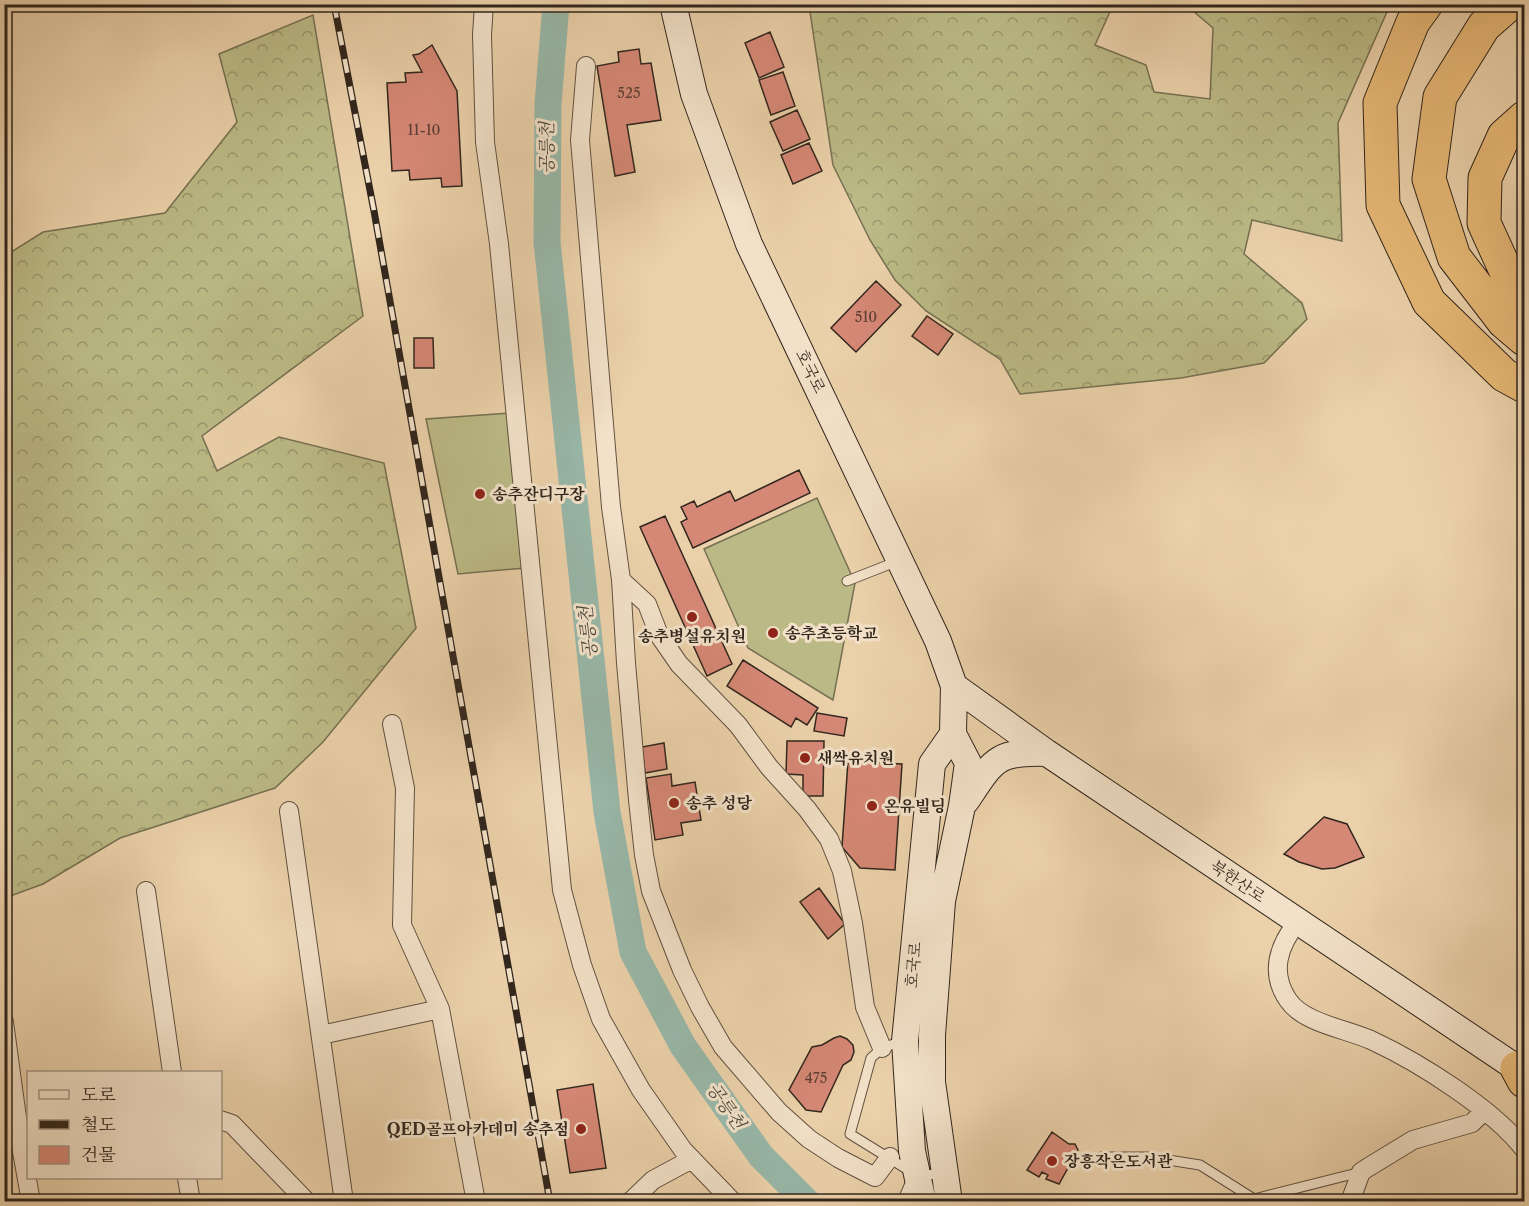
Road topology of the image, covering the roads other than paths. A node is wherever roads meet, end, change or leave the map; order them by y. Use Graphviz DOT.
graph roads {
  1 [pos="484,4"];
  2 [pos="673,4"];
  3 [pos="1426,4"];
  4 [pos="1509,4"];
  5 [pos="586,66"];
  6 [pos="1524,118"];
  7 [pos="1524,298"];
  8 [pos="1524,339"];
  9 [pos="1524,386"];
  10 [pos="900,560"];
  11 [pos="621,580"];
  12 [pos="847,581"];
  13 [pos="954,686"];
  14 [pos="392,724"];
  15 [pos="953,734"];
  16 [pos="1047,753"];
  17 [pos="962,806"];
  18 [pos="289,811"];
  19 [pos="146,891"];
  20 [pos="1298,921"];
  21 [pos="440,1010"];
  22 [pos="4,1022"];
  23 [pos="321,1035"];
  24 [pos="894,1044"];
  25 [pos="172,1071"];
  26 [pos="1522,1074"];
  27 [pos="1484,1111"];
  28 [pos="222,1121"];
  29 [pos="24,1140"];
  30 [pos="1524,1149"];
  31 [pos="890,1157"];
  32 [pos="1101,1157"];
  33 [pos="692,1159"];
  34 [pos="27,1167"];
  35 [pos="1361,1172"];
  36 [pos="944,1173"];
  37 [pos="918,1176"];
  38 [pos="28,1179"];
  39 [pos="187,1179"];
  40 [pos="31,1202"];
  41 [pos="191,1202"];
  42 [pos="307,1202"];
  43 [pos="344,1202"];
  44 [pos="476,1202"];
  45 [pos="630,1202"];
  46 [pos="733,1202"];
  47 [pos="906,1202"];
  48 [pos="923,1202"];
  49 [pos="949,1202"];
  50 [pos="1350,1202"];
  1 -- 33 [label="street"];
  2 -- 10 [label="street, 호국로"];
  3 -- 9 [label="highway"];
  4 -- 8 [label="highway"];
  5 -- 11 [label="street"];
  6 -- 7 [label="highway"];
  10 -- 12 [label="lane"];
  10 -- 13 [label="street, 호국로"];
  11 -- 24 [label="street"];
  11 -- 31 [label="street"];
  13 -- 15 [label="street, 호국로"];
  13 -- 16 [label="street, 북한산로"];
  14 -- 21 [label="street"];
  15 -- 17 [label="street, 호국로"];
  15 -- 24 [label="street, 호국로"];
  16 -- 17 [label="street"];
  16 -- 20 [label="street, 북한산로"];
  17 -- 36 [label="street, 호국로"];
  18 -- 23 [label="street"];
  19 -- 25 [label="street"];
  20 -- 26 [label="street, 북한산로"];
  20 -- 27 [label="street"];
  21 -- 23 [label="street"];
  21 -- 44 [label="street"];
  22 -- 29 [label="street"];
  23 -- 43 [label="street"];
  24 -- 31 [label="lane"];
  24 -- 37 [label="street, 호국로"];
  27 -- 30 [label="street"];
  27 -- 35 [label="street"];
  28 -- 42 [label="street"];
  29 -- 34 [label="street"];
  31 -- 37 [label="lane"];
  32 -- 35 [label="lane"];
  33 -- 45 [label="street"];
  33 -- 46 [label="street"];
  35 -- 50 [label="street"];
  36 -- 37 [label="lane"];
  36 -- 49 [label="street, 호국로"];
  37 -- 47 [label="street"];
  37 -- 48 [label="street, 호국로"];
  38 -- 40 [label="street"];
  39 -- 41 [label="street"];
}
